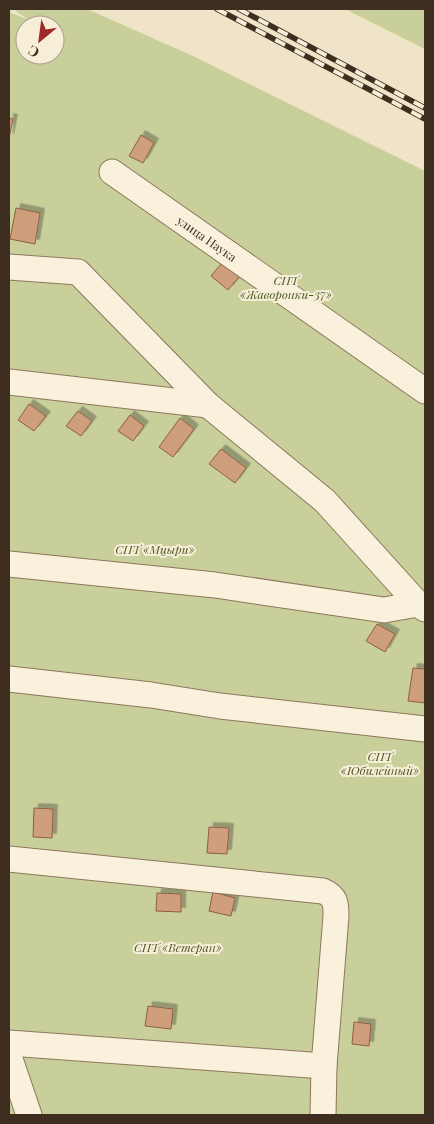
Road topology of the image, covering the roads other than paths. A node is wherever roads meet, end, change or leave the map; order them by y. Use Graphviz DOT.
graph roads {
  1 [pos="112,172"];
  2 [pos="9,267"];
  3 [pos="9,382"];
  4 [pos="425,392"];
  5 [pos="208,405"];
  6 [pos="9,564"];
  7 [pos="422,606"];
  8 [pos="9,679"];
  9 [pos="425,729"];
  10 [pos="9,859"];
  11 [pos="9,1043"];
  12 [pos="9,1056"];
  13 [pos="324,1066"];
  14 [pos="28,1115"];
  15 [pos="323,1115"];
  1 -- 4 [label="street, улица Наука"];
  2 -- 5 [label="street"];
  3 -- 5 [label="street"];
  5 -- 7 [label="street"];
  6 -- 7 [label="street"];
  8 -- 9 [label="street"];
  10 -- 13 [label="street"];
  11 -- 13 [label="street"];
  12 -- 14 [label="street"];
  13 -- 15 [label="street"];
}
